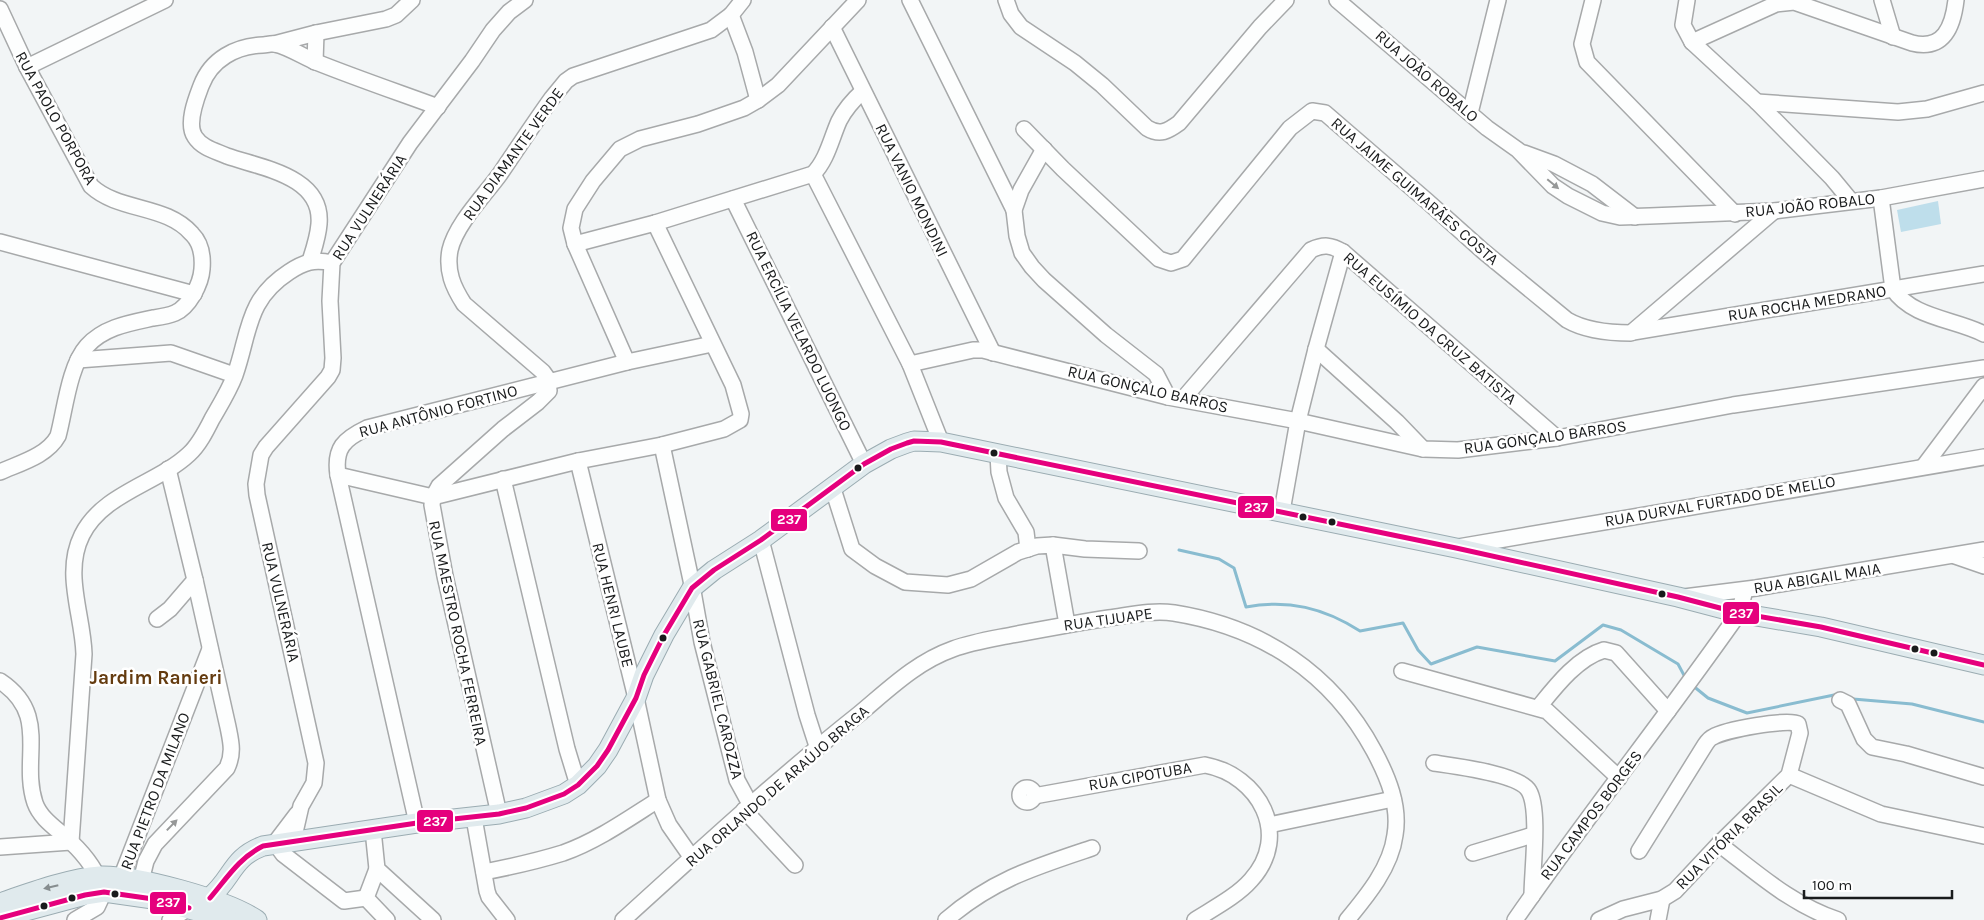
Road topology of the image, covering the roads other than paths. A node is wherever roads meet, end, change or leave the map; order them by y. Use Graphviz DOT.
graph roads {
  1 [pos="165,0"];
  2 [pos="412,0"];
  3 [pos="526,0"];
  4 [pos="743,0"];
  5 [pos="858,0"];
  6 [pos="910,0"];
  7 [pos="1006,0"];
  8 [pos="1286,0"];
  9 [pos="1337,0"];
  10 [pos="1498,0"];
  11 [pos="1593,0"];
  12 [pos="1687,0"];
  13 [pos="1882,0"];
  14 [pos="1956,0"];
  15 [pos="1794,1"];
  16 [pos="1,13"];
  17 [pos="731,15"];
  18 [pos="832,27"];
  19 [pos="316,33"];
  20 [pos="1893,37"];
  21 [pos="1692,42"];
  22 [pos="274,44"];
  23 [pos="315,62"];
  24 [pos="27,67"];
  25 [pos="863,91"];
  26 [pos="1984,93"];
  27 [pos="758,100"];
  28 [pos="1757,102"];
  29 [pos="438,107"];
  30 [pos="1470,113"];
  31 [pos="1024,129"];
  32 [pos="1044,149"];
  33 [pos="1518,150"];
  34 [pos="813,174"];
  35 [pos="1984,180"];
  36 [pos="1881,198"];
  37 [pos="733,199"];
  38 [pos="1851,201"];
  39 [pos="1014,210"];
  40 [pos="1774,211"];
  41 [pos="1735,214"];
  42 [pos="1635,216"];
  43 [pos="655,223"];
  44 [pos="0,242"];
  45 [pos="575,244"];
  46 [pos="1343,252"];
  47 [pos="310,261"];
  48 [pos="332,263"];
  49 [pos="1984,274"];
  50 [pos="1893,290"];
  51 [pos="194,294"];
  52 [pos="1631,332"];
  53 [pos="1984,334"];
  54 [pos="712,344"];
  55 [pos="1316,349"];
  56 [pos="993,353"];
  57 [pos="78,360"];
  58 [pos="627,362"];
  59 [pos="910,364"];
  60 [pos="1984,368"];
  61 [pos="234,376"];
  62 [pos="549,382"];
  63 [pos="1984,386"];
  64 [pos="1168,396"];
  65 [pos="1183,400"];
  66 [pos="1298,421"];
  67 [pos="1557,438"];
  68 [pos="941,442"];
  69 [pos="662,445"];
  70 [pos="1423,449"];
  71 [pos="998,454"];
  72 [pos="1984,457"];
  73 [pos="578,461"];
  74 [pos="864,464"];
  75 [pos="1924,466"];
  76 [pos="168,469"];
  77 [pos="0,472"];
  78 [pos="338,475"];
  79 [pos="503,479"];
  80 [pos="833,489"];
  81 [pos="433,497"];
  82 [pos="1282,511"];
  83 [pos="761,540"];
  84 [pos="1053,545"];
  85 [pos="1028,548"];
  86 [pos="1456,548"];
  87 [pos="1984,550"];
  88 [pos="1139,551"];
  89 [pos="1956,556"];
  90 [pos="1984,566"];
  91 [pos="195,580"];
  92 [pos="692,588"];
  93 [pos="1745,590"];
  94 [pos="1678,597"];
  95 [pos="1739,613"];
  96 [pos="158,619"];
  97 [pos="1067,624"];
  98 [pos="210,649"];
  99 [pos="934,657"];
  100 [pos="1984,665"];
  101 [pos="1402,671"];
  102 [pos="0,681"];
  103 [pos="636,698"];
  104 [pos="1840,700"];
  105 [pos="1538,708"];
  106 [pos="1668,711"];
  107 [pos="817,746"];
  108 [pos="1434,763"];
  109 [pos="1789,775"];
  110 [pos="1984,777"];
  111 [pos="1619,778"];
  112 [pos="578,785"];
  113 [pos="1034,796"];
  114 [pos="1393,799"];
  115 [pos="658,800"];
  116 [pos="747,807"];
  117 [pos="499,814"];
  118 [pos="474,818"];
  119 [pos="417,824"];
  120 [pos="1270,825"];
  121 [pos="373,830"];
  122 [pos="1534,835"];
  123 [pos="1984,836"];
  124 [pos="137,837"];
  125 [pos="71,842"];
  126 [pos="284,842"];
  127 [pos="155,844"];
  128 [pos="1719,844"];
  129 [pos="0,848"];
  130 [pos="1092,848"];
  131 [pos="1639,851"];
  132 [pos="1473,853"];
  133 [pos="692,858"];
  134 [pos="795,865"];
  135 [pos="378,869"];
  136 [pos="484,872"];
  137 [pos="121,878"];
  138 [pos="141,881"];
  139 [pos="102,884"];
  140 [pos="1532,896"];
  141 [pos="210,898"];
  142 [pos="366,898"];
  143 [pos="1662,899"];
  144 [pos="0,902"];
  145 [pos="189,908"];
  146 [pos="0,918"];
  147 [pos="75,920"];
  148 [pos="170,920"];
  149 [pos="229,920"];
  150 [pos="257,920"];
  151 [pos="387,920"];
  152 [pos="433,920"];
  153 [pos="507,920"];
  154 [pos="623,920"];
  155 [pos="946,920"];
  156 [pos="1196,920"];
  157 [pos="1347,920"];
  158 [pos="1515,920"];
  159 [pos="1599,920"];
  160 [pos="1658,920"];
  161 [pos="1838,920"];
  1 -- 24 [label="street"];
  2 -- 19 [label="street"];
  3 -- 29 [label="street, RUA VULNERÁRIA"];
  4 -- 17 [label="street, RUA DIAMANTE VERDE"];
  5 -- 18 [label="street"];
  6 -- 39 [label="street"];
  7 -- 8 [label="street"];
  9 -- 30 [label="street, RUA JOÃO ROBALO"];
  10 -- 30 [label="street"];
  11 -- 41 [label="street"];
  12 -- 21 [label="street"];
  13 -- 20 [label="street"];
  14 -- 20 [label="street"];
  15 -- 20 [label="street"];
  15 -- 21 [label="street"];
  16 -- 24 [label="street, RUA PAOLO PORPORA"];
  17 -- 27 [label="street"];
  17 -- 62 [label="street, RUA DIAMANTE VERDE"];
  18 -- 25 [label="street, RUA VANIO MONDINI"];
  18 -- 27 [label="street"];
  19 -- 22 [label="street"];
  19 -- 23 [label="street"];
  21 -- 28 [label="street"];
  22 -- 23 [label="street"];
  22 -- 47 [label="street"];
  23 -- 29 [label="street"];
  24 -- 51 [label="street, RUA PAOLO PORPORA"];
  25 -- 34 [label="street"];
  25 -- 56 [label="street, RUA VANIO MONDINI"];
  26 -- 28 [label="street"];
  27 -- 45 [label="street"];
  28 -- 38 [label="street"];
  29 -- 48 [label="street, RUA VULNERÁRIA"];
  30 -- 33 [label="street, RUA JOÃO ROBALO"];
  31 -- 32 [label="street, RUA JAIME GUIMARÃES COSTA"];
  32 -- 39 [label="street"];
  32 -- 52 [label="street, RUA JAIME GUIMARÃES COSTA"];
  33 -- 42 [label="street, RUA JOÃO ROBALO"];
  33 -- 42 [label="street, RUA JOÃO ROBALO, one-way"];
  34 -- 37 [label="street"];
  34 -- 59 [label="street"];
  35 -- 36 [label="street, RUA JOÃO ROBALO"];
  36 -- 38 [label="street, RUA JOÃO ROBALO"];
  36 -- 50 [label="street"];
  37 -- 43 [label="street"];
  37 -- 74 [label="street, RUA ERCÍLIA VELARDO LUONGO"];
  38 -- 40 [label="street, RUA JOÃO ROBALO"];
  39 -- 64 [label="street"];
  40 -- 41 [label="street, RUA JOÃO ROBALO"];
  40 -- 52 [label="street"];
  41 -- 42 [label="street, RUA JOÃO ROBALO"];
  43 -- 45 [label="street"];
  43 -- 54 [label="street"];
  44 -- 51 [label="street"];
  45 -- 58 [label="street"];
  46 -- 55 [label="street"];
  46 -- 65 [label="street, RUA EUSÍMIO DA CRUZ BATISTA"];
  46 -- 67 [label="street, RUA EUSÍMIO DA CRUZ BATISTA"];
  47 -- 48 [label="street"];
  47 -- 61 [label="street"];
  48 -- 126 [label="street, RUA VULNERÁRIA"];
  49 -- 50 [label="street, RUA ROCHA MEDRANO"];
  50 -- 52 [label="street, RUA ROCHA MEDRANO"];
  50 -- 53 [label="street"];
  51 -- 57 [label="street, RUA PAOLO PORPORA"];
  54 -- 58 [label="street, RUA ANTÔNIO FORTINO"];
  54 -- 69 [label="street"];
  55 -- 66 [label="street"];
  55 -- 70 [label="street"];
  56 -- 59 [label="street, RUA GONÇALO BARROS"];
  56 -- 64 [label="street, RUA GONÇALO BARROS"];
  57 -- 61 [label="street"];
  57 -- 77 [label="street, RUA PAOLO PORPORA"];
  58 -- 62 [label="street, RUA ANTÔNIO FORTINO"];
  59 -- 68 [label="street"];
  60 -- 67 [label="street, RUA GONÇALO BARROS"];
  61 -- 76 [label="street"];
  62 -- 78 [label="street, RUA ANTÔNIO FORTINO"];
  62 -- 81 [label="street, RUA MAESTRO ROCHA FERREIRA"];
  63 -- 75 [label="street"];
  64 -- 65 [label="street, RUA GONÇALO BARROS"];
  65 -- 66 [label="street, RUA GONÇALO BARROS"];
  66 -- 70 [label="street, RUA GONÇALO BARROS"];
  66 -- 82 [label="street"];
  67 -- 70 [label="street, RUA GONÇALO BARROS"];
  68 -- 71 [label="main road"];
  68 -- 74 [label="main road"];
  69 -- 73 [label="street"];
  69 -- 92 [label="street, RUA GABRIEL CAROZZA"];
  71 -- 82 [label="main road"];
  71 -- 85 [label="street"];
  72 -- 75 [label="street, RUA DURVAL FURTADO DE MELLO"];
  73 -- 79 [label="street"];
  73 -- 103 [label="street, RUA HENRI LAUBE"];
  74 -- 80 [label="main road"];
  75 -- 86 [label="street, RUA DURVAL FURTADO DE MELLO"];
  76 -- 91 [label="street"];
  76 -- 125 [label="street"];
  78 -- 81 [label="street"];
  78 -- 119 [label="street, RUA ANTÔNIO FORTINO"];
  79 -- 81 [label="street"];
  79 -- 112 [label="street"];
  80 -- 83 [label="main road"];
  80 -- 85 [label="street"];
  81 -- 117 [label="street, RUA MAESTRO ROCHA FERREIRA"];
  82 -- 86 [label="main road"];
  83 -- 92 [label="main road"];
  83 -- 107 [label="street"];
  84 -- 85 [label="street"];
  84 -- 88 [label="street"];
  84 -- 97 [label="street"];
  86 -- 94 [label="main road"];
  87 -- 89 [label="street, RUA ABIGAIL MAIA"];
  89 -- 90 [label="street, RUA ABIGAIL MAIA"];
  89 -- 93 [label="street, RUA ABIGAIL MAIA"];
  91 -- 96 [label="street"];
  91 -- 98 [label="street"];
  92 -- 103 [label="main road"];
  92 -- 116 [label="street, RUA GABRIEL CAROZZA"];
  93 -- 94 [label="street, RUA ABIGAIL MAIA"];
  93 -- 95 [label="street, RUA CAMPOS BORGES"];
  94 -- 95 [label="main road"];
  95 -- 100 [label="main road"];
  95 -- 106 [label="street, RUA CAMPOS BORGES"];
  97 -- 99 [label="street, RUA TIJUAPE"];
  97 -- 114 [label="street, RUA TIJUAPE"];
  98 -- 124 [label="street, RUA PIETRO DA MILANO"];
  127 -- 98 [label="street, one-way"];
  99 -- 107 [label="street, RUA ORLANDO DE ARAÚJO BRAGA"];
  101 -- 105 [label="street"];
  102 -- 125 [label="street"];
  103 -- 112 [label="main road"];
  103 -- 115 [label="street, RUA HENRI LAUBE"];
  104 -- 110 [label="street"];
  105 -- 106 [label="street"];
  105 -- 111 [label="street"];
  106 -- 111 [label="street, RUA CAMPOS BORGES"];
  107 -- 116 [label="street, RUA ORLANDO DE ARAÚJO BRAGA"];
  108 -- 122 [label="street"];
  109 -- 123 [label="street"];
  109 -- 128 [label="street, RUA VITÓRIA BRASIL"];
  109 -- 131 [label="street, RUA VITÓRIA BRASIL"];
  111 -- 140 [label="street, RUA CAMPOS BORGES"];
  112 -- 117 [label="main road"];
  113 -- 120 [label="street, RUA CIPOTUBA"];
  114 -- 120 [label="street"];
  114 -- 157 [label="street, RUA TIJUAPE"];
  115 -- 133 [label="street, RUA HENRI LAUBE"];
  115 -- 136 [label="street"];
  116 -- 133 [label="street, RUA ORLANDO DE ARAÚJO BRAGA"];
  116 -- 134 [label="street, RUA GABRIEL CAROZZA"];
  117 -- 118 [label="main road"];
  118 -- 119 [label="main road"];
  118 -- 136 [label="street"];
  119 -- 121 [label="main road"];
  120 -- 156 [label="street, RUA CIPOTUBA"];
  121 -- 126 [label="main road"];
  121 -- 135 [label="street"];
  122 -- 132 [label="street"];
  122 -- 140 [label="street"];
  124 -- 127 [label="street"];
  124 -- 137 [label="street, RUA PIETRO DA MILANO"];
  125 -- 129 [label="street"];
  125 -- 139 [label="street"];
  126 -- 141 [label="main road"];
  126 -- 142 [label="street"];
  127 -- 138 [label="street"];
  128 -- 143 [label="street, RUA VITÓRIA BRASIL"];
  128 -- 161 [label="street"];
  130 -- 155 [label="street"];
  133 -- 154 [label="street, RUA ORLANDO DE ARAÚJO BRAGA"];
  135 -- 142 [label="street"];
  135 -- 152 [label="street"];
  136 -- 153 [label="street"];
  137 -- 138 [label="main road"];
  137 -- 139 [label="main road"];
  138 -- 141 [label="main road"];
  139 -- 144 [label="main road, one-way"];
  139 -- 145 [label="main road"];
  139 -- 146 [label="main road"];
  139 -- 147 [label="street"];
  140 -- 158 [label="street, RUA CAMPOS BORGES"];
  141 -- 145 [label="main road"];
  141 -- 150 [label="main road"];
  142 -- 151 [label="street"];
  143 -- 159 [label="street"];
  143 -- 160 [label="street"];
  145 -- 148 [label="street"];
  145 -- 149 [label="main road"];
}
